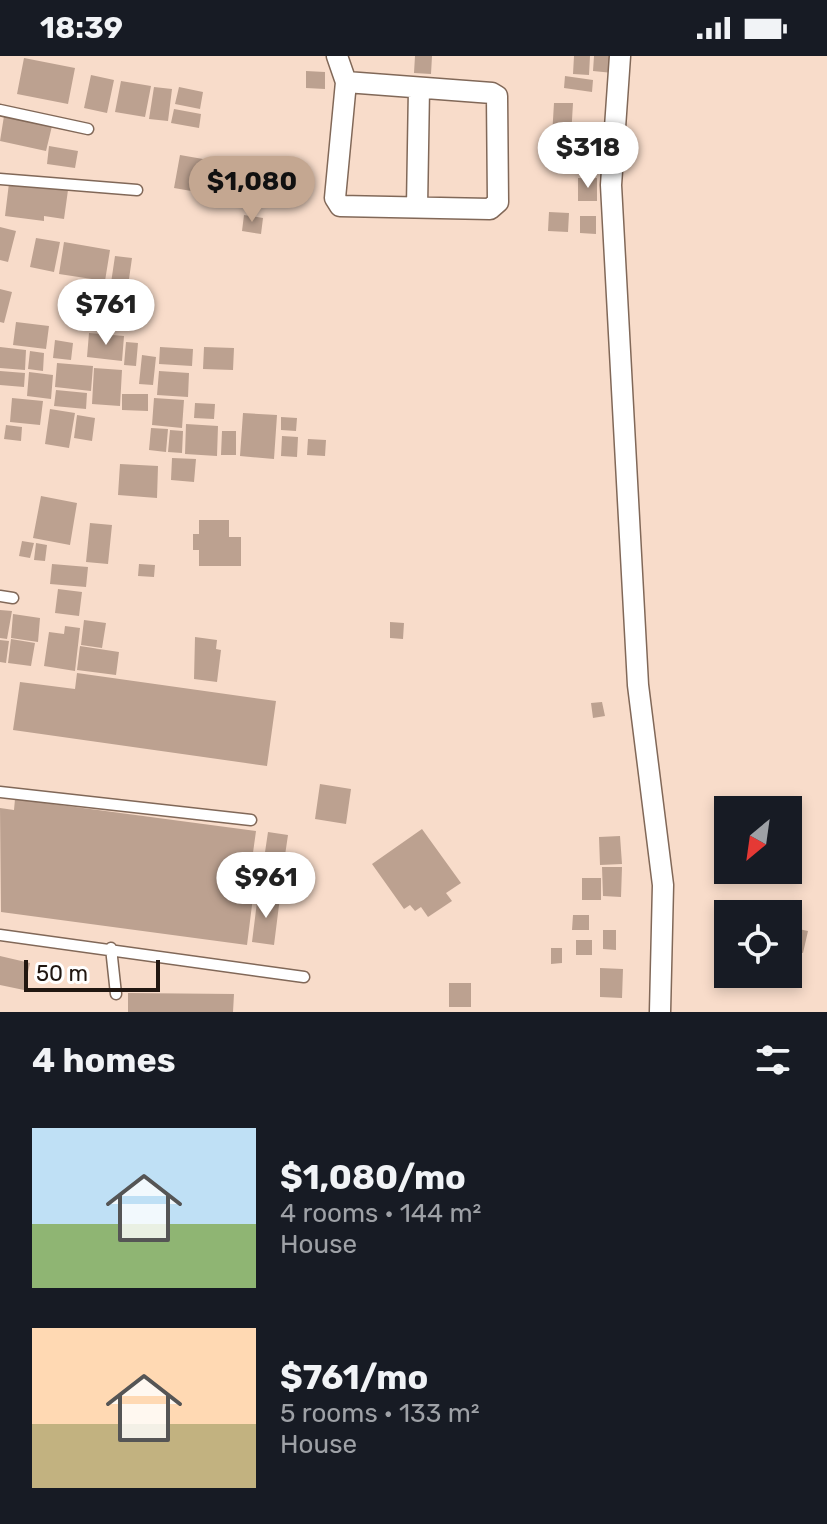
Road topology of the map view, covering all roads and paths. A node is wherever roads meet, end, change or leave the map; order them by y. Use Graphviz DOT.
graph roads {
  1 [pos="337,56"];
  2 [pos="620,56"];
  3 [pos="346,82"];
  4 [pos="419,88"];
  5 [pos="0,110"];
  6 [pos="88,129"];
  7 [pos="0,179"];
  8 [pos="137,190"];
  9 [pos="417,207"];
  10 [pos="0,596"];
  11 [pos="13,598"];
  12 [pos="0,792"];
  13 [pos="251,820"];
  14 [pos="0,935"];
  15 [pos="111,948"];
  16 [pos="304,977"];
  17 [pos="116,994"];
  18 [pos="660,1012"];
  1 -- 3 [label="street"];
  2 -- 18 [label="street"];
  3 -- 4 [label="street"];
  3 -- 9 [label="street"];
  4 -- 9 [label="street"];
  4 -- 9 [label="street"];
  5 -- 6 [label="lane"];
  7 -- 8 [label="lane"];
  10 -- 11 [label="lane"];
  12 -- 13 [label="lane"];
  14 -- 15 [label="lane"];
  15 -- 16 [label="lane"];
  15 -- 17 [label="lane"];
}
